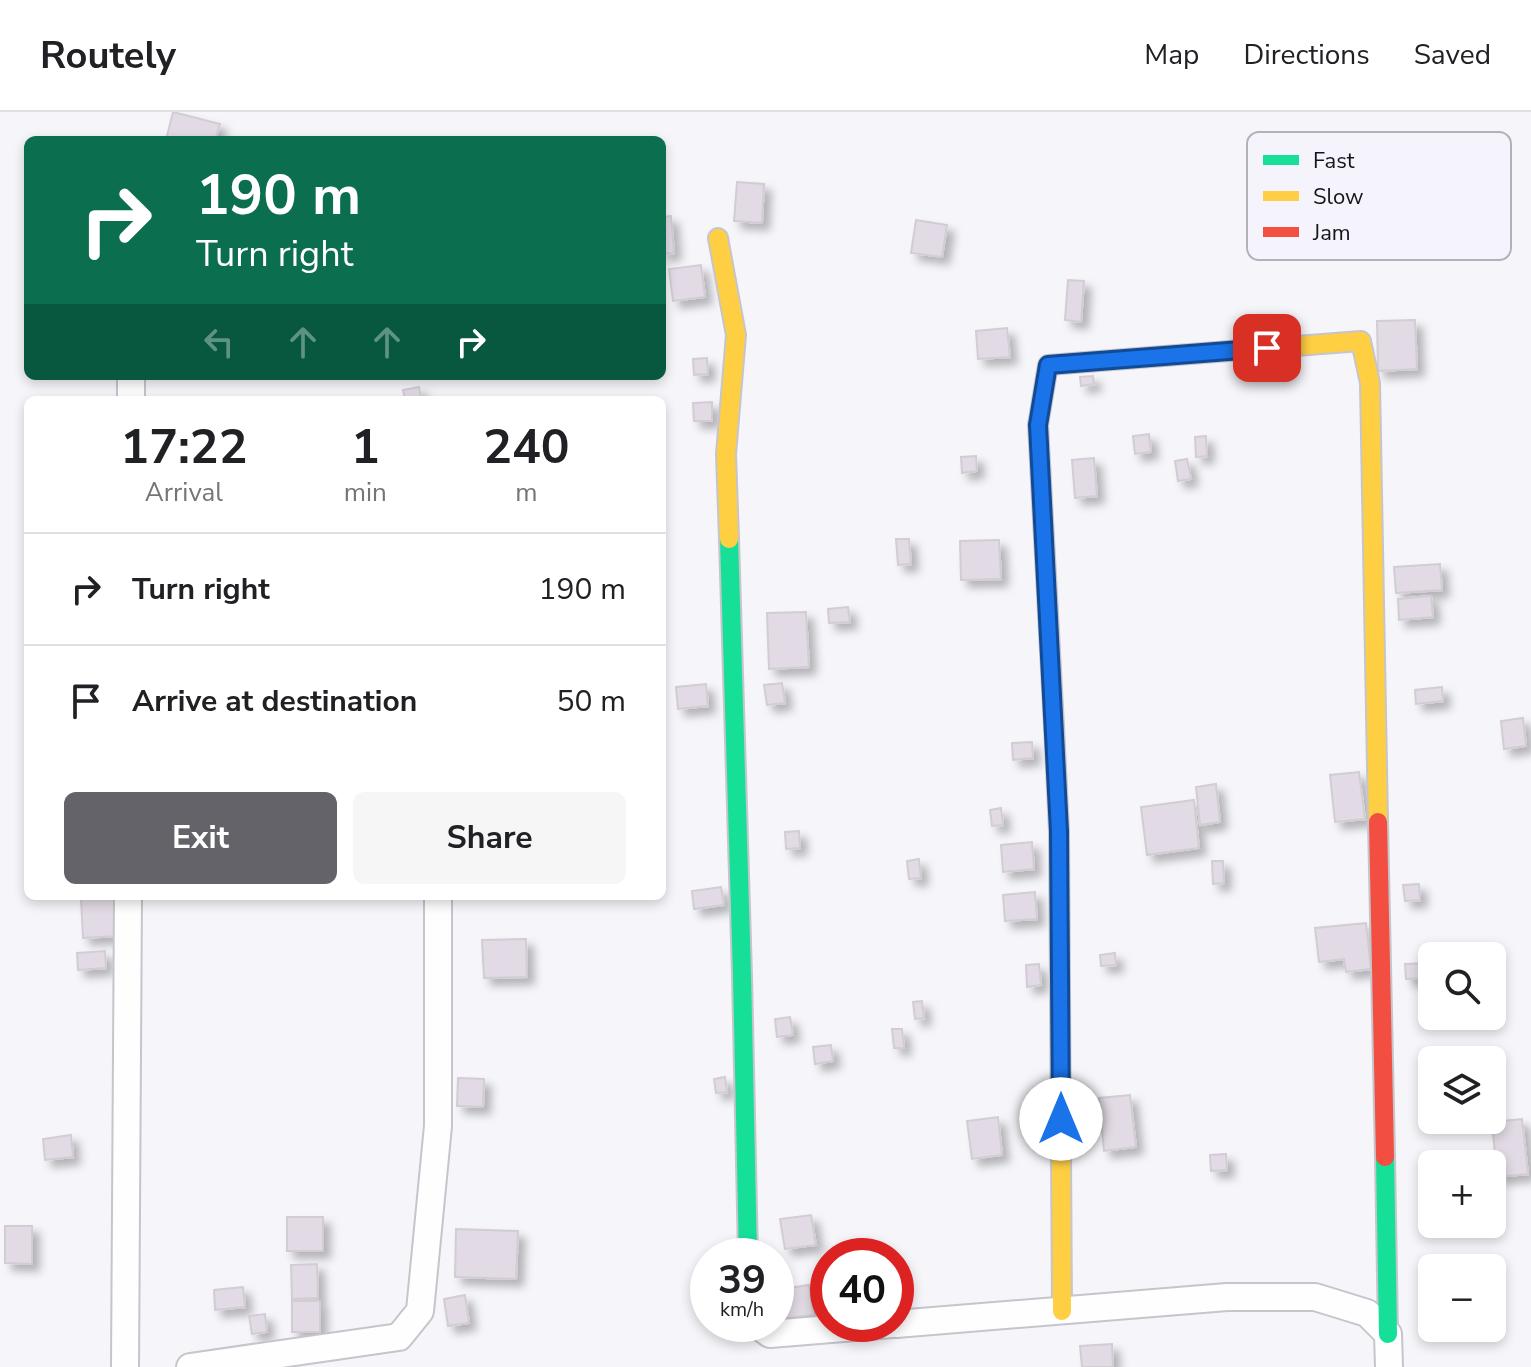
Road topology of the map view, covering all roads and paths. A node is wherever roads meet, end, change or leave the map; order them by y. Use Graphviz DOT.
graph roads {
  1 [pos="718,238"];
  2 [pos="128,900"];
  3 [pos="438,900"];
  4 [pos="748,1238"];
  5 [pos="1062,1311"];
  6 [pos="914,1322"];
  7 [pos="1388,1334"];
  8 [pos="125,1367"];
  9 [pos="190,1367"];
  10 [pos="1389,1367"];
  1 -- 4 [label="street"];
  2 -- 8 [label="street"];
  3 -- 9 [label="street"];
  5 -- 6 [label="street"];
  5 -- 7 [label="street"];
  5 -- 7 [label="street"];
  7 -- 10 [label="street"];
}
